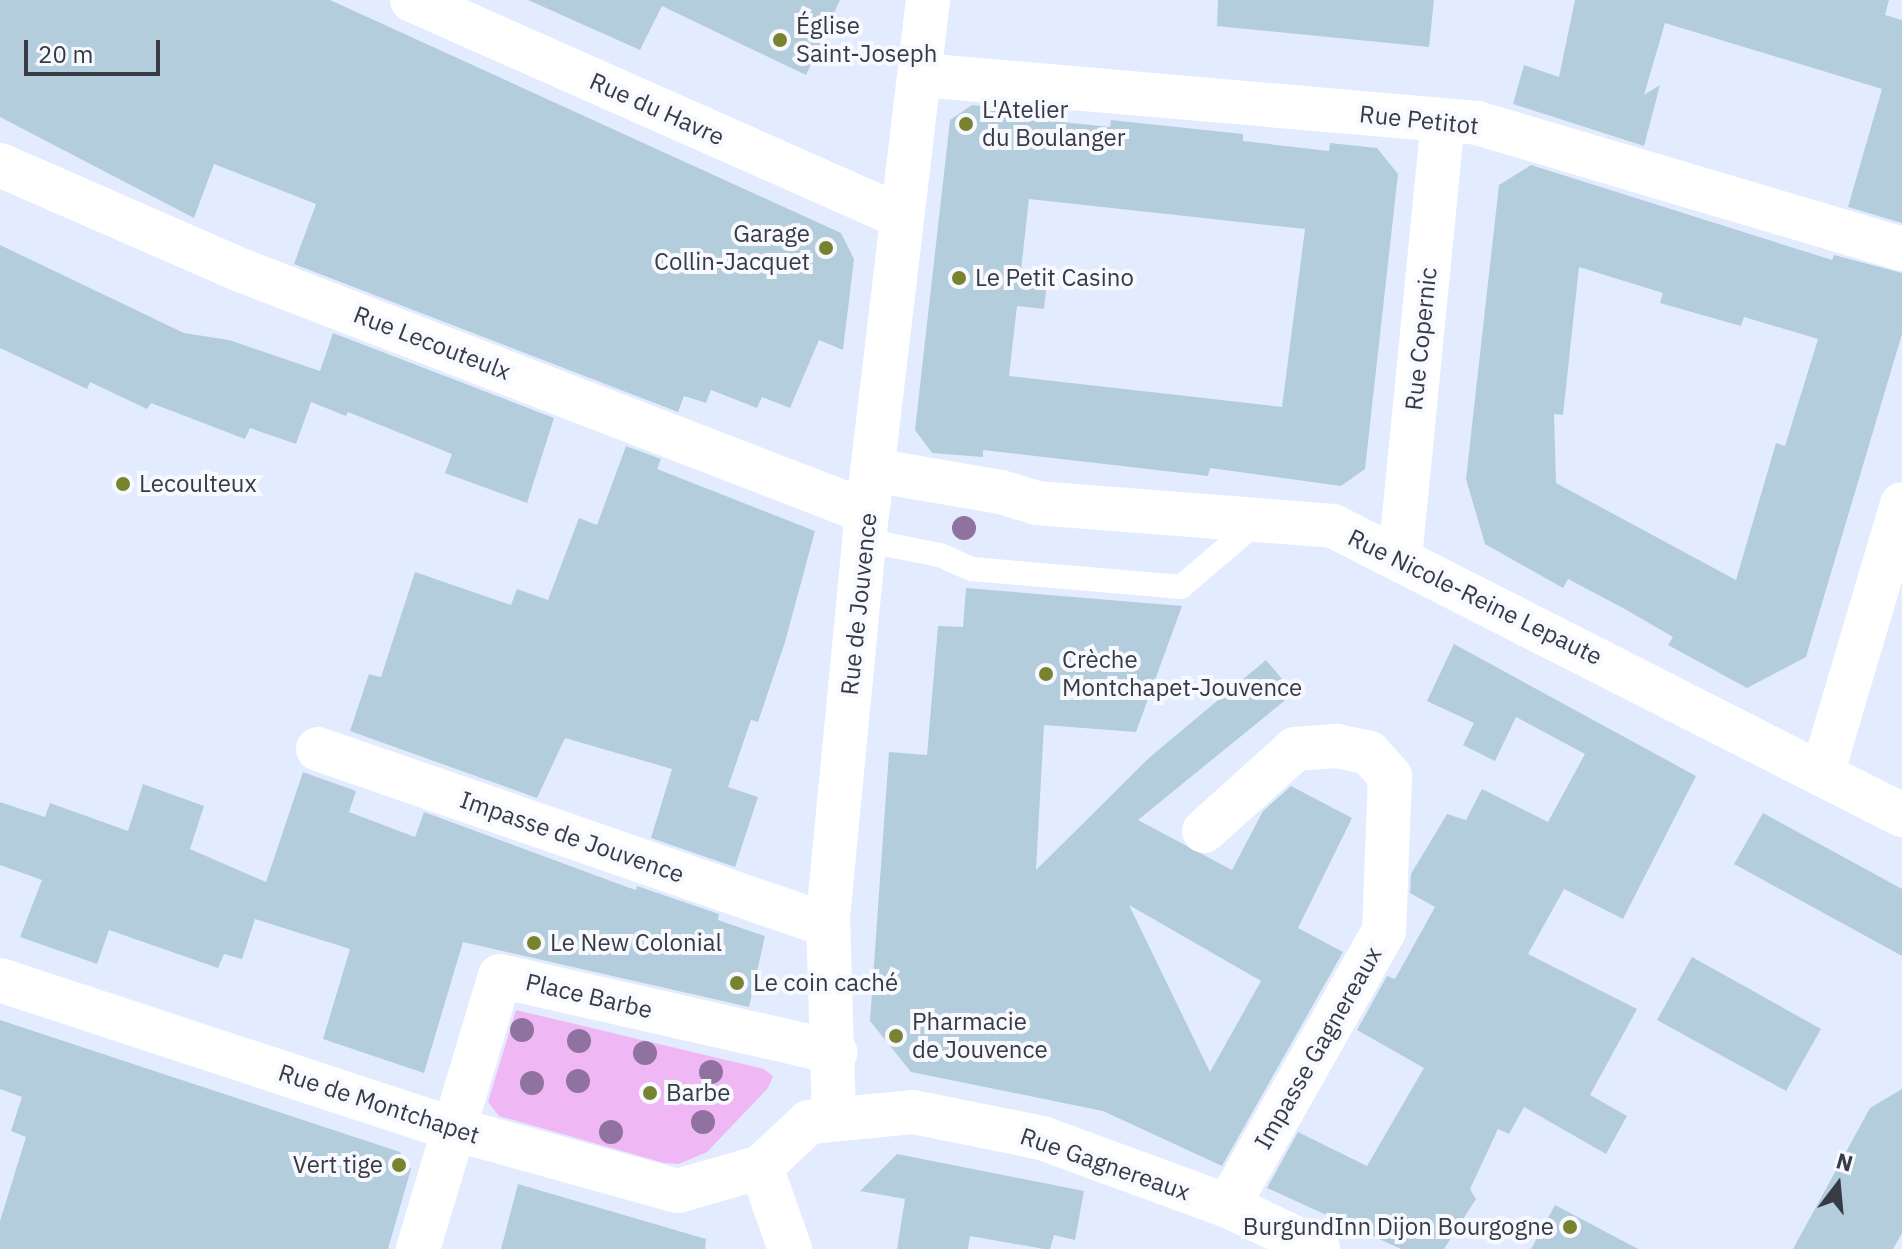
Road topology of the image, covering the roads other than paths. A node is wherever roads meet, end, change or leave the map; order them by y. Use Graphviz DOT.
graph roads {
  1 [pos="412,0"];
  2 [pos="928,0"];
  3 [pos="921,75"];
  4 [pos="1443,121"];
  5 [pos="0,165"];
  6 [pos="902,217"];
  7 [pos="1902,249"];
  8 [pos="869,504"];
  9 [pos="1902,504"];
  10 [pos="1258,521"];
  11 [pos="1400,558"];
  12 [pos="318,749"];
  13 [pos="1823,771"];
  14 [pos="1902,815"];
  15 [pos="1204,831"];
  16 [pos="827,925"];
  17 [pos="0,980"];
  18 [pos="835,1052"];
  19 [pos="834,1119"];
  20 [pos="454,1129"];
  21 [pos="761,1167"];
  22 [pos="1228,1206"];
  23 [pos="418,1249"];
  24 [pos="790,1249"];
  25 [pos="1318,1249"];
  1 -- 6 [label="street, Rue du Havre"];
  2 -- 3 [label="street, Rue de Jouvence"];
  3 -- 4 [label="street, Rue Petitot"];
  3 -- 6 [label="street, Rue de Jouvence"];
  4 -- 7 [label="street, Rue Petitot"];
  4 -- 11 [label="street, Rue Copernic"];
  5 -- 8 [label="street, Rue Lecouteulx"];
  6 -- 8 [label="street, Rue de Jouvence"];
  8 -- 10 [label="street, Rue Nicole-Reine Lepaute"];
  8 -- 10 [label="lane"];
  8 -- 16 [label="street, Rue de Jouvence"];
  9 -- 13 [label="street"];
  10 -- 11 [label="street, Rue Nicole-Reine Lepaute"];
  11 -- 13 [label="street, Rue Nicole-Reine Lepaute"];
  12 -- 16 [label="street, Impasse de Jouvence"];
  13 -- 14 [label="street, Rue Nicole-Reine Lepaute"];
  15 -- 22 [label="street, Impasse Gagnereaux"];
  16 -- 18 [label="street, Rue de Jouvence"];
  17 -- 20 [label="street, Rue de Montchapet"];
  18 -- 19 [label="street, Rue de Jouvence"];
  18 -- 20 [label="street, Place Barbe"];
  19 -- 21 [label="street"];
  19 -- 22 [label="street, Rue Gagnereaux"];
  20 -- 21 [label="street, Rue de Montchapet"];
  20 -- 23 [label="street"];
  21 -- 24 [label="street"];
  22 -- 25 [label="street, Rue Gagnereaux"];
}
